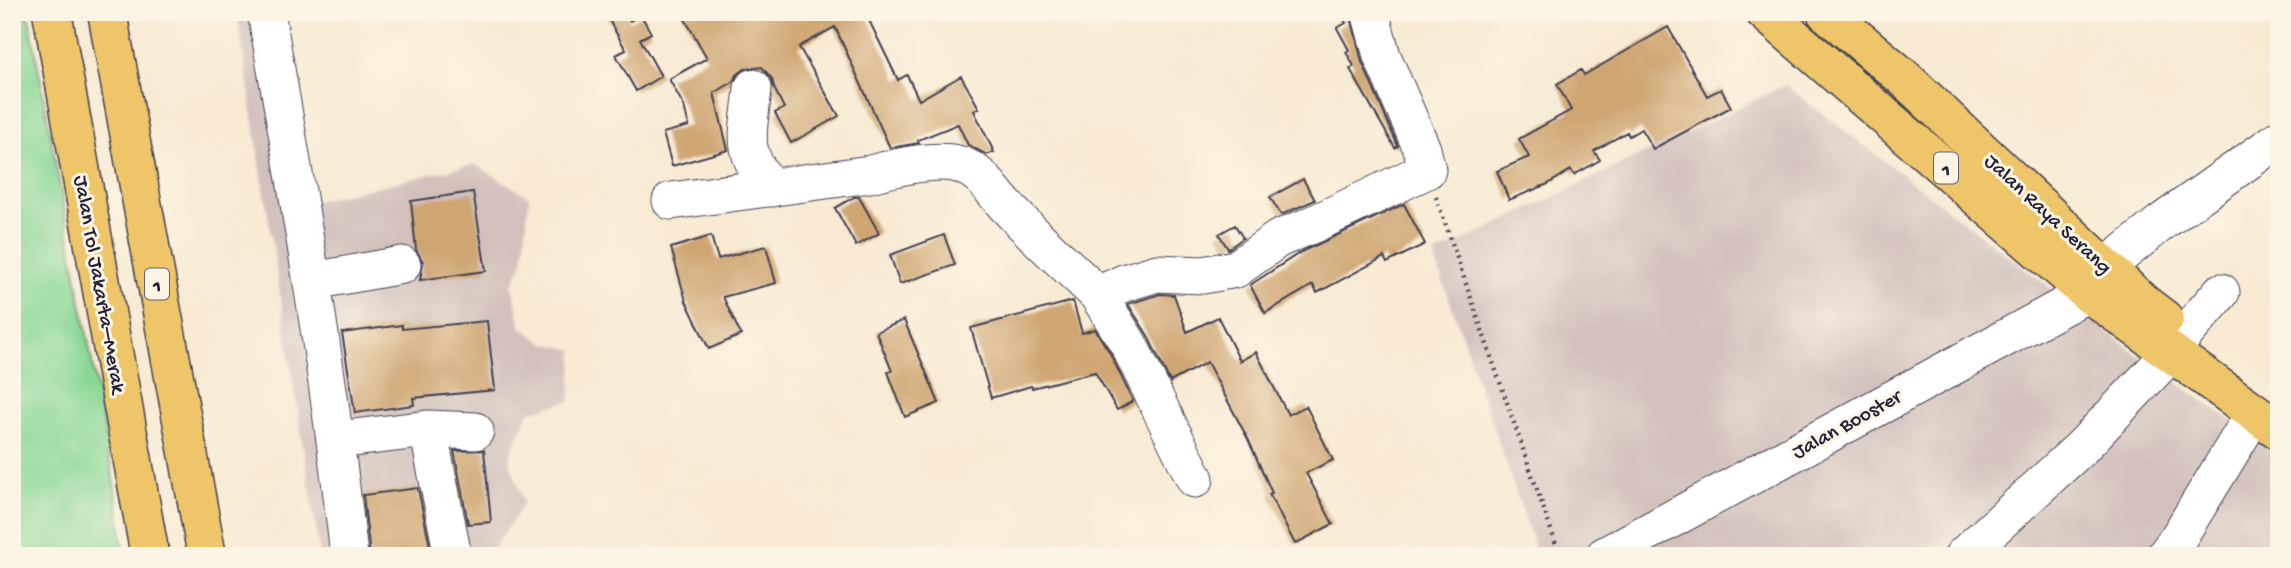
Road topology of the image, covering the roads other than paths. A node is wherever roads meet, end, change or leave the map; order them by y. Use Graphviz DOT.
graph roads {
  1 [pos="52,12"];
  2 [pos="107,12"];
  3 [pos="266,12"];
  4 [pos="1370,12"];
  5 [pos="1765,12"];
  6 [pos="1826,12"];
  7 [pos="753,88"];
  8 [pos="2279,139"];
  9 [pos="772,188"];
  10 [pos="671,201"];
  11 [pos="402,265"];
  12 [pos="2085,276"];
  13 [pos="313,281"];
  14 [pos="2221,292"];
  15 [pos="1098,295"];
  16 [pos="2178,344"];
  17 [pos="2270,416"];
  18 [pos="428,429"];
  19 [pos="475,431"];
  20 [pos="337,440"];
  21 [pos="1195,479"];
  22 [pos="150,556"];
  23 [pos="207,556"];
  24 [pos="349,556"];
  25 [pos="453,556"];
  26 [pos="1604,556"];
  27 [pos="1963,556"];
  28 [pos="2165,556"];
  1 -- 22 [label="highway, Jalan Tol Jakarta–Merak"];
  2 -- 23 [label="highway, 1"];
  3 -- 13 [label="street"];
  4 -- 15 [label="street"];
  5 -- 12 [label="highway, Jalan Raya Serang / 1"];
  6 -- 12 [label="highway, Jalan Raya Serang / 1"];
  7 -- 9 [label="street"];
  8 -- 12 [label="street, Jalan Booster"];
  9 -- 10 [label="street"];
  9 -- 15 [label="street"];
  11 -- 13 [label="street"];
  12 -- 16 [label="highway, Jalan Raya Serang / 1"];
  12 -- 26 [label="street, Jalan Booster"];
  13 -- 20 [label="street"];
  14 -- 16 [label="street"];
  15 -- 21 [label="street"];
  16 -- 17 [label="highway, Jalan Raya Serang / 1"];
  16 -- 27 [label="street"];
  17 -- 28 [label="street"];
  18 -- 19 [label="street"];
  18 -- 20 [label="street"];
  18 -- 25 [label="street"];
  20 -- 24 [label="street"];
}
